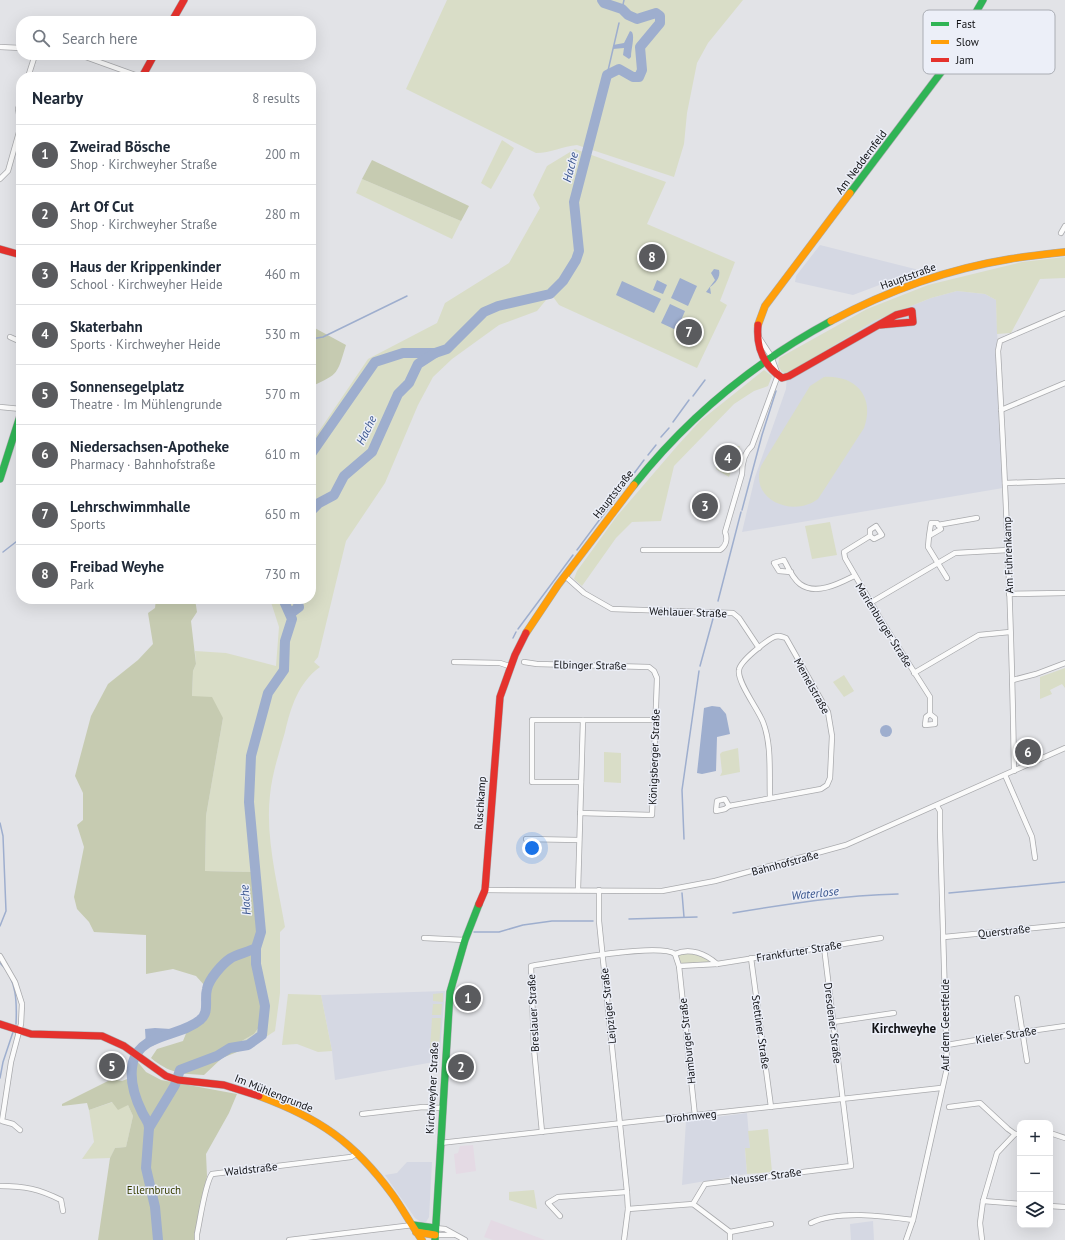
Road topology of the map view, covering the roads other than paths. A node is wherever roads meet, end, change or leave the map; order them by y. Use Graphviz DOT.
graph roads {
  1 [pos="184,0"];
  2 [pos="983,0"];
  3 [pos="977,10"];
  4 [pos="175,16"];
  5 [pos="0,47"];
  6 [pos="16,48"];
  7 [pos="33,60"];
  8 [pos="94,60"];
  9 [pos="151,60"];
  10 [pos="30,72"];
  11 [pos="128,72"];
  12 [pos="145,72"];
  13 [pos="939,74"];
  14 [pos="16,144"];
  15 [pos="0,179"];
  16 [pos="1065,226"];
  17 [pos="1060,233"];
  18 [pos="0,249"];
  19 [pos="1065,252"];
  20 [pos="16,254"];
  21 [pos="1065,313"];
  22 [pos="880,325"];
  23 [pos="758,334"];
  24 [pos="10,337"];
  25 [pos="16,340"];
  26 [pos="771,356"];
  27 [pos="764,361"];
  28 [pos="778,375"];
  29 [pos="1065,384"];
  30 [pos="0,407"];
  31 [pos="16,409"];
  32 [pos="1001,410"];
  33 [pos="16,428"];
  34 [pos="0,479"];
  35 [pos="1065,481"];
  36 [pos="1005,483"];
  37 [pos="977,518"];
  38 [pos="938,525"];
  39 [pos="870,536"];
  40 [pos="929,536"];
  41 [pos="643,550"];
  42 [pos="1008,550"];
  43 [pos="938,563"];
  44 [pos="791,572"];
  45 [pos="565,576"];
  46 [pos="854,576"];
  47 [pos="947,578"];
  48 [pos="1065,593"];
  49 [pos="1009,594"];
  50 [pos="870,603"];
  51 [pos="1010,632"];
  52 [pos="759,648"];
  53 [pos="454,662"];
  54 [pos="524,662"];
  55 [pos="1065,664"];
  56 [pos="509,666"];
  57 [pos="654,671"];
  58 [pos="914,673"];
  59 [pos="1013,680"];
  60 [pos="930,714"];
  61 [pos="583,720"];
  62 [pos="655,720"];
  63 [pos="1065,748"];
  64 [pos="1014,770"];
  65 [pos="1005,775"];
  66 [pos="581,782"];
  67 [pos="770,798"];
  68 [pos="729,806"];
  69 [pos="937,806"];
  70 [pos="580,812"];
  71 [pos="526,839"];
  72 [pos="580,840"];
  73 [pos="1035,858"];
  74 [pos="485,890"];
  75 [pos="578,890"];
  76 [pos="599,890"];
  77 [pos="1065,925"];
  78 [pos="944,937"];
  79 [pos="424,938"];
  80 [pos="881,938"];
  81 [pos="466,940"];
  82 [pos="824,947"];
  83 [pos="675,954"];
  84 [pos="603,955"];
  85 [pos="0,956"];
  86 [pos="751,958"];
  87 [pos="717,964"];
  88 [pos="679,966"];
  89 [pos="1017,998"];
  90 [pos="894,1013"];
  91 [pos="833,1022"];
  92 [pos="0,1024"];
  93 [pos="1065,1026"];
  94 [pos="18,1030"];
  95 [pos="1023,1032"];
  96 [pos="947,1045"];
  97 [pos="1028,1061"];
  98 [pos="941,1088"];
  99 [pos="843,1098"];
  100 [pos="772,1107"];
  101 [pos="949,1107"];
  102 [pos="442,1108"];
  103 [pos="362,1114"];
  104 [pos="695,1116"];
  105 [pos="620,1122"];
  106 [pos="20,1130"];
  107 [pos="542,1132"];
  108 [pos="1017,1134"];
  109 [pos="1053,1135"];
  110 [pos="1065,1138"];
  111 [pos="440,1143"];
  112 [pos="358,1153"];
  113 [pos="851,1166"];
  114 [pos="0,1186"];
  115 [pos="627,1192"];
  116 [pos="983,1202"];
  117 [pos="693,1204"];
  118 [pos="1017,1204"];
  119 [pos="1053,1206"];
  120 [pos="1065,1207"];
  121 [pos="628,1209"];
  122 [pos="63,1211"];
  123 [pos="560,1216"];
  124 [pos="913,1220"];
  125 [pos="812,1223"];
  126 [pos="771,1224"];
  127 [pos="414,1229"];
  128 [pos="730,1232"];
  129 [pos="435,1234"];
  130 [pos="197,1240"];
  131 [pos="289,1240"];
  132 [pos="422,1240"];
  133 [pos="465,1240"];
  134 [pos="624,1240"];
  135 [pos="730,1240"];
  136 [pos="906,1240"];
  137 [pos="982,1240"];
  1 -- 4 [label="main road"];
  2 -- 3 [label="main road, Am Neddernfeld"];
  5 -- 6 [label="street"];
  7 -- 10 [label="street"];
  8 -- 11 [label="street"];
  9 -- 12 [label="main road"];
  13 -- 23 [label="main road, Am Neddernfeld"];
  14 -- 15 [label="street"];
  16 -- 17 [label="street"];
  18 -- 20 [label="main road"];
  19 -- 26 [label="main road, Hauptstraße"];
  21 -- 32 [label="street, Am Fuhrenkamp"];
  22 -- 28 [label="main road"];
  23 -- 26 [label="street"];
  23 -- 27 [label="main road, Am Neddernfeld"];
  24 -- 25 [label="street"];
  26 -- 27 [label="main road, Hauptstraße"];
  26 -- 28 [label="street"];
  27 -- 28 [label="main road"];
  27 -- 45 [label="main road, Hauptstraße"];
  28 -- 41 [label="street"];
  29 -- 32 [label="street"];
  30 -- 31 [label="street"];
  32 -- 36 [label="street, Am Fuhrenkamp"];
  33 -- 34 [label="main road"];
  35 -- 36 [label="street"];
  36 -- 42 [label="street, Am Fuhrenkamp"];
  37 -- 38 [label="street"];
  38 -- 40 [label="street"];
  38 -- 40 [label="street"];
  39 -- 46 [label="street, Marienburger Straße"];
  40 -- 43 [label="street"];
  42 -- 43 [label="street"];
  42 -- 49 [label="street, Am Fuhrenkamp"];
  43 -- 47 [label="street"];
  43 -- 50 [label="street"];
  44 -- 46 [label="street, Marienburger Straße"];
  45 -- 52 [label="street, Wehlauer Straße"];
  45 -- 56 [label="main road, Hauptstraße"];
  46 -- 50 [label="street, Marienburger Straße"];
  48 -- 49 [label="street"];
  49 -- 51 [label="street, Am Fuhrenkamp"];
  50 -- 58 [label="street, Marienburger Straße"];
  51 -- 58 [label="street"];
  51 -- 59 [label="street, Am Fuhrenkamp"];
  52 -- 67 [label="street"];
  52 -- 67 [label="street, Memelstraße"];
  53 -- 56 [label="street"];
  54 -- 57 [label="street, Elbinger Straße"];
  55 -- 59 [label="street"];
  56 -- 74 [label="main road, Ruschkamp"];
  57 -- 62 [label="street, Königsberger Straße"];
  58 -- 60 [label="street, Marienburger Straße"];
  59 -- 64 [label="street, Am Fuhrenkamp"];
  61 -- 62 [label="street"];
  61 -- 66 [label="street"];
  61 -- 66 [label="street"];
  62 -- 70 [label="street, Königsberger Straße"];
  63 -- 64 [label="street, Bahnhofstraße"];
  64 -- 65 [label="street, Bahnhofstraße"];
  65 -- 69 [label="street, Bahnhofstraße"];
  65 -- 73 [label="street"];
  66 -- 70 [label="street"];
  67 -- 68 [label="street, Memelstraße"];
  69 -- 76 [label="street, Bahnhofstraße"];
  69 -- 78 [label="street, Auf dem Geestfelde"];
  70 -- 72 [label="street"];
  71 -- 72 [label="street"];
  72 -- 75 [label="street"];
  74 -- 75 [label="street, Bahnhofstraße"];
  74 -- 81 [label="main road, Ruschkamp"];
  75 -- 76 [label="street, Bahnhofstraße"];
  76 -- 84 [label="street, Leipziger Straße"];
  77 -- 78 [label="street, Querstraße"];
  78 -- 96 [label="street, Auf dem Geestfelde"];
  79 -- 81 [label="street"];
  80 -- 82 [label="street, Frankfurter Straße"];
  81 -- 102 [label="main road, Kirchweyher Straße"];
  82 -- 86 [label="street, Frankfurter Straße"];
  82 -- 91 [label="street, Dresdener Straße"];
  83 -- 84 [label="street"];
  83 -- 87 [label="street"];
  83 -- 88 [label="street"];
  84 -- 105 [label="street, Leipziger Straße"];
  84 -- 107 [label="street, Breslauer Straße"];
  85 -- 94 [label="street"];
  86 -- 87 [label="street, Frankfurter Straße"];
  86 -- 100 [label="street, Stettiner Straße"];
  87 -- 88 [label="street, Frankfurter Straße"];
  88 -- 104 [label="street, Hamburger Straße"];
  89 -- 95 [label="street"];
  90 -- 91 [label="street"];
  91 -- 99 [label="street, Dresdener Straße"];
  92 -- 94 [label="main road, Im Mühlengrunde"];
  93 -- 95 [label="street, Kieler Straße"];
  94 -- 106 [label="street"];
  94 -- 112 [label="main road, Im Mühlengrunde"];
  95 -- 96 [label="street, Kieler Straße"];
  95 -- 97 [label="street"];
  96 -- 98 [label="street, Auf dem Geestfelde"];
  98 -- 99 [label="street, Drohmweg"];
  98 -- 124 [label="street, Auf dem Geestfelde"];
  99 -- 100 [label="street, Drohmweg"];
  99 -- 113 [label="street, Dresdener Straße"];
  100 -- 104 [label="street, Drohmweg"];
  101 -- 108 [label="street"];
  102 -- 103 [label="street"];
  102 -- 111 [label="main road, Kirchweyher Straße"];
  104 -- 105 [label="street, Drohmweg"];
  105 -- 107 [label="street, Drohmweg"];
  105 -- 115 [label="street, Leipziger Straße"];
  107 -- 111 [label="street, Drohmweg"];
  108 -- 116 [label="street"];
  109 -- 110 [label="street"];
  111 -- 129 [label="main road, Kirchweyher Straße"];
  112 -- 127 [label="main road, Im Mühlengrunde"];
  112 -- 130 [label="street, Waldstraße"];
  113 -- 117 [label="street, Neusser Straße"];
  114 -- 122 [label="street"];
  115 -- 121 [label="street, Leipziger Straße"];
  115 -- 123 [label="street"];
  116 -- 118 [label="street"];
  116 -- 137 [label="street"];
  117 -- 121 [label="street"];
  117 -- 128 [label="street"];
  119 -- 120 [label="street"];
  121 -- 134 [label="street, Leipziger Straße"];
  124 -- 125 [label="street"];
  124 -- 136 [label="street, Auf dem Geestfelde"];
  126 -- 128 [label="street"];
  127 -- 129 [label="main road"];
  127 -- 131 [label="street"];
  127 -- 132 [label="main road, Im Mühlengrunde"];
  128 -- 135 [label="street"];
  129 -- 133 [label="street"];
}
